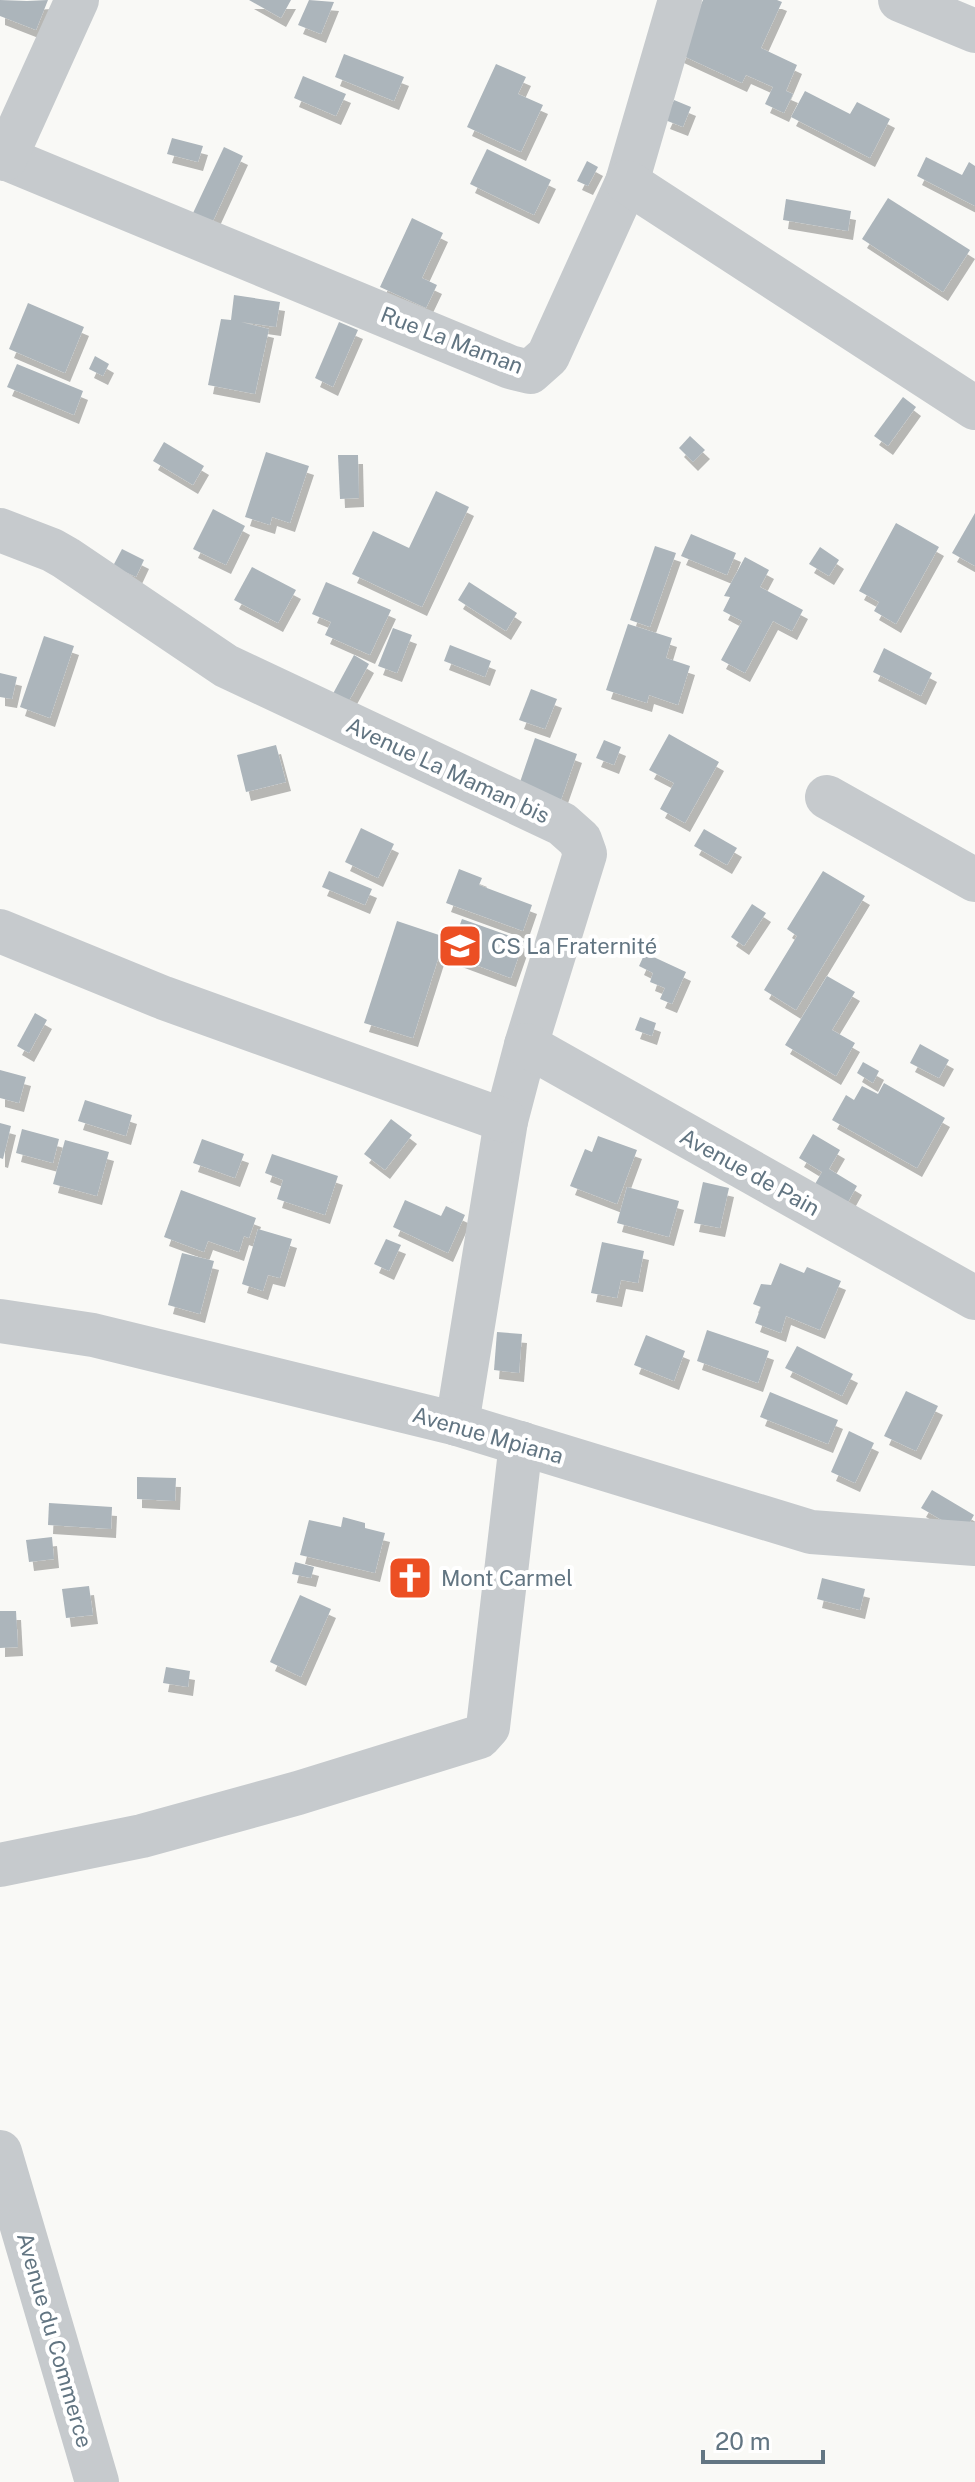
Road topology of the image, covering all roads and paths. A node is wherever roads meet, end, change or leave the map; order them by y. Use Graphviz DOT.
graph roads {
  1 [pos="77,0"];
  2 [pos="680,0"];
  3 [pos="900,0"];
  4 [pos="975,31"];
  5 [pos="3,158"];
  6 [pos="627,182"];
  7 [pos="975,408"];
  8 [pos="0,530"];
  9 [pos="827,797"];
  10 [pos="975,880"];
  11 [pos="0,931"];
  12 [pos="526,1045"];
  13 [pos="506,1121"];
  14 [pos="975,1298"];
  15 [pos="0,1321"];
  16 [pos="457,1424"];
  17 [pos="521,1443"];
  18 [pos="975,1544"];
  19 [pos="0,1865"];
  20 [pos="0,2152"];
  21 [pos="97,2482"];
  1 -- 5 [label="street"];
  2 -- 6 [label="street, Rue La Maman"];
  3 -- 4 [label="street"];
  5 -- 6 [label="street, Rue La Maman"];
  6 -- 7 [label="street"];
  8 -- 12 [label="street, Avenue La Maman bis"];
  9 -- 10 [label="street"];
  11 -- 13 [label="street"];
  12 -- 13 [label="street, Avenue La Maman bis"];
  12 -- 14 [label="street, Avenue de Pain"];
  13 -- 16 [label="street, Avenue La Maman bis"];
  15 -- 16 [label="street, Avenue Mpiana"];
  16 -- 17 [label="street, Avenue Mpiana"];
  17 -- 18 [label="street, Avenue Mpiana"];
  17 -- 19 [label="street"];
  20 -- 21 [label="street, Avenue du Commerce"];
}
